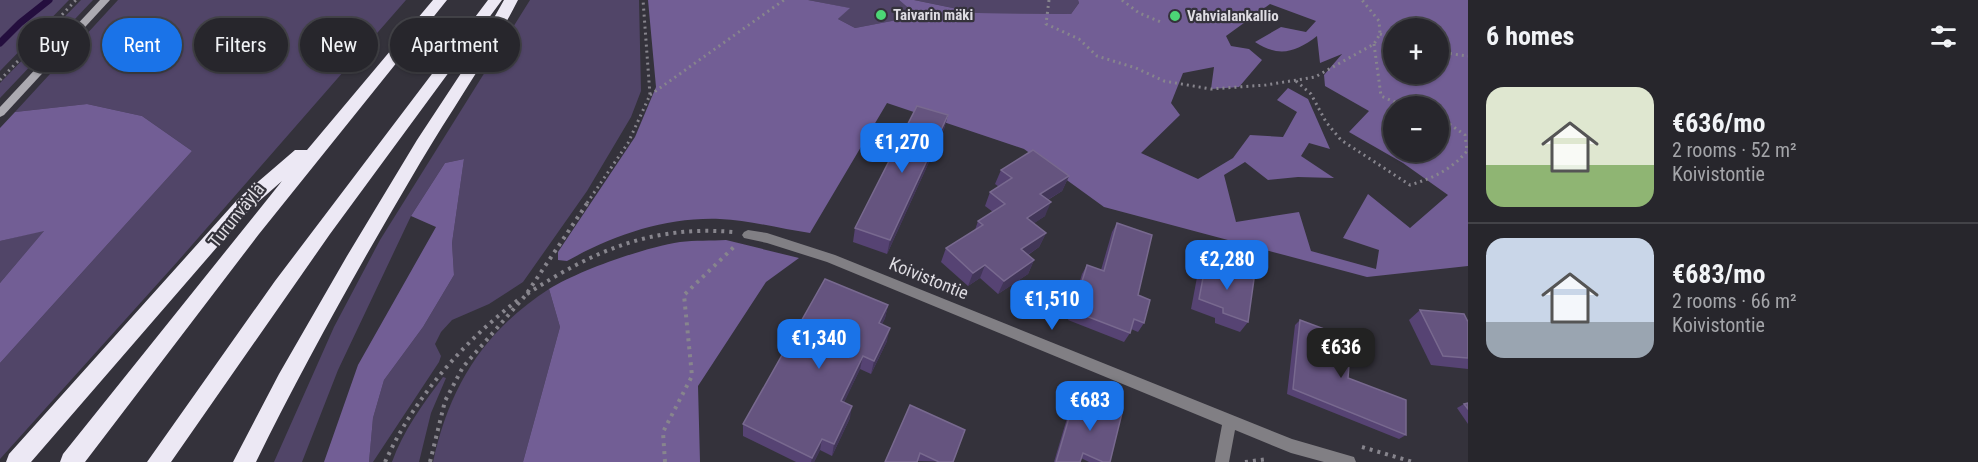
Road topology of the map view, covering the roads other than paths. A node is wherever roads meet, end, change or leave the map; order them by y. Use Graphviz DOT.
graph roads {
  1 [pos="105,0"];
  2 [pos="440,0"];
  3 [pos="495,0"];
  4 [pos="511,0"];
  5 [pos="0,113"];
  6 [pos="336,123"];
  7 [pos="748,235"];
  8 [pos="1230,421"];
  9 [pos="17,462"];
  10 [pos="71,462"];
  11 [pos="158,462"];
  12 [pos="244,462"];
  13 [pos="1222,462"];
  14 [pos="1349,462"];
  1 -- 5 [label="main road"];
  2 -- 6 [label="highway, Turunväylä"];
  3 -- 11 [label="highway"];
  4 -- 12 [label="highway"];
  6 -- 9 [label="highway"];
  6 -- 10 [label="highway, Turunväylä"];
  7 -- 8 [label="street, Koivistontie"];
  8 -- 13 [label="street"];
  8 -- 14 [label="street, Koivistontie"];
}
